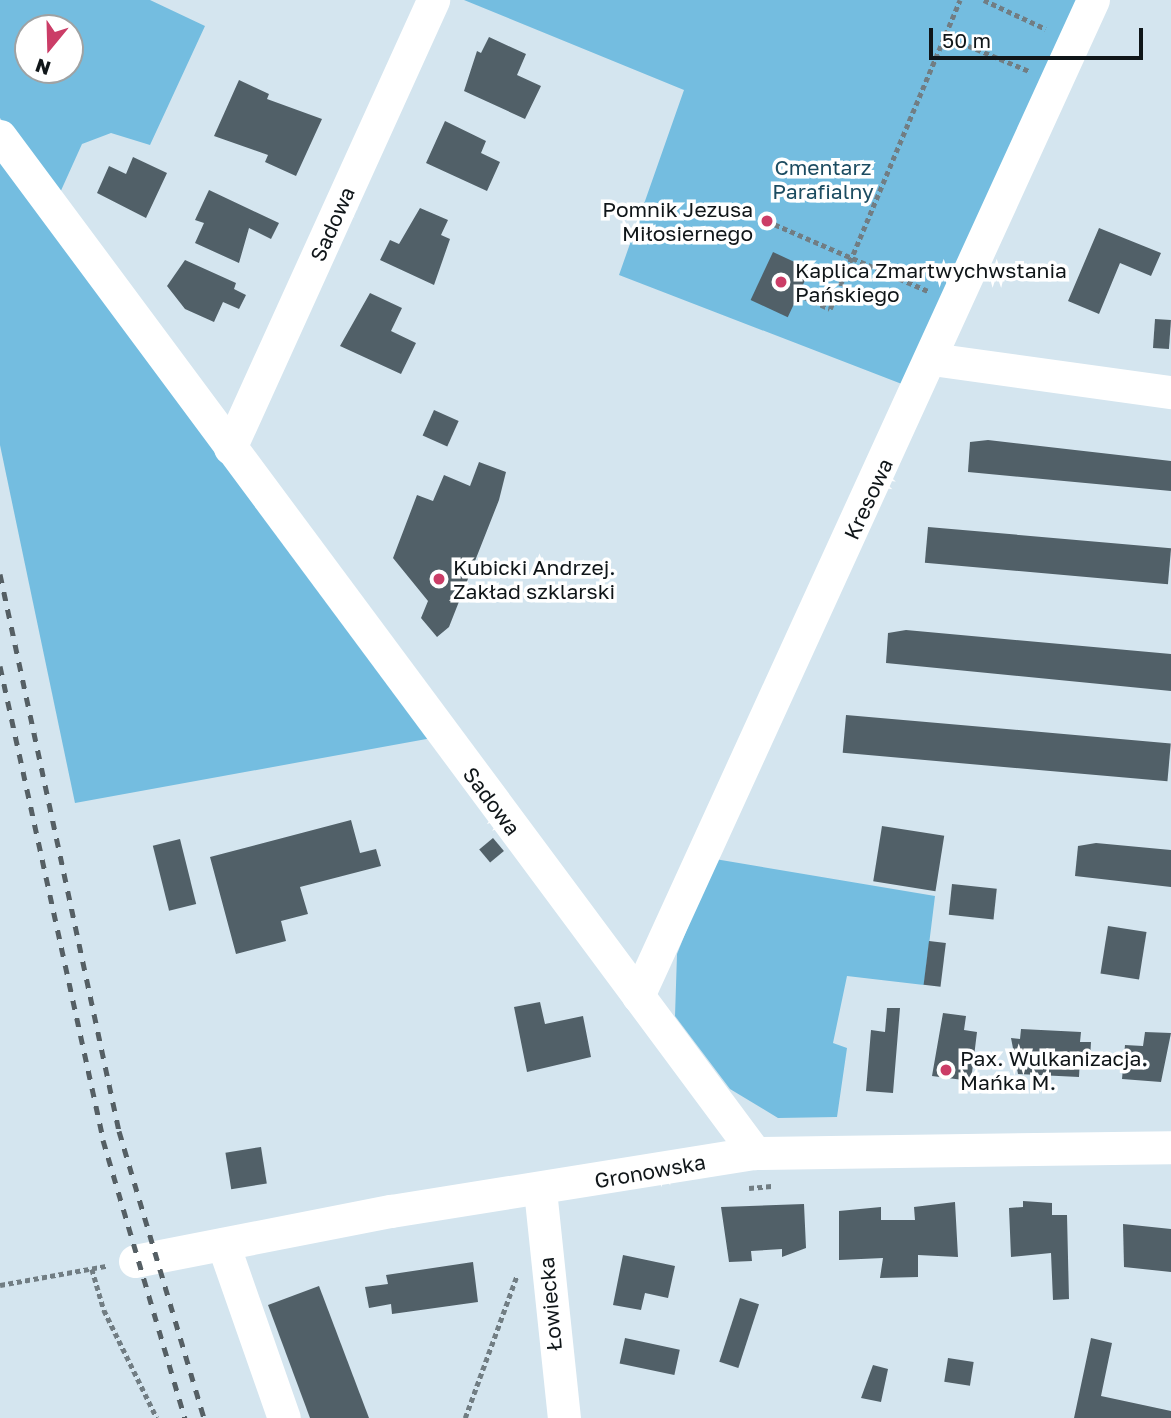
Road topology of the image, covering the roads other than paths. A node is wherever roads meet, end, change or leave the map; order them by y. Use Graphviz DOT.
graph roads {
  1 [pos="433,0"];
  2 [pos="1093,0"];
  3 [pos="0,136"];
  4 [pos="932,359"];
  5 [pos="1171,393"];
  6 [pos="230,449"];
  7 [pos="638,996"];
  8 [pos="1171,1147"];
  9 [pos="755,1153"];
  10 [pos="540,1190"];
  11 [pos="223,1244"];
  12 [pos="135,1261"];
  13 [pos="284,1418"];
  14 [pos="564,1418"];
  1 -- 6 [label="street, Sadowa"];
  2 -- 4 [label="street, Kresowa"];
  3 -- 6 [label="street, Sadowa"];
  4 -- 5 [label="street"];
  4 -- 7 [label="street, Kresowa"];
  6 -- 7 [label="street, Sadowa"];
  7 -- 9 [label="street, Sadowa"];
  8 -- 9 [label="street, Gronowska"];
  9 -- 10 [label="street, Gronowska"];
  10 -- 11 [label="street, Gronowska"];
  10 -- 14 [label="street, Łowiecka"];
  11 -- 12 [label="street, Gronowska"];
  11 -- 13 [label="street"];
}
